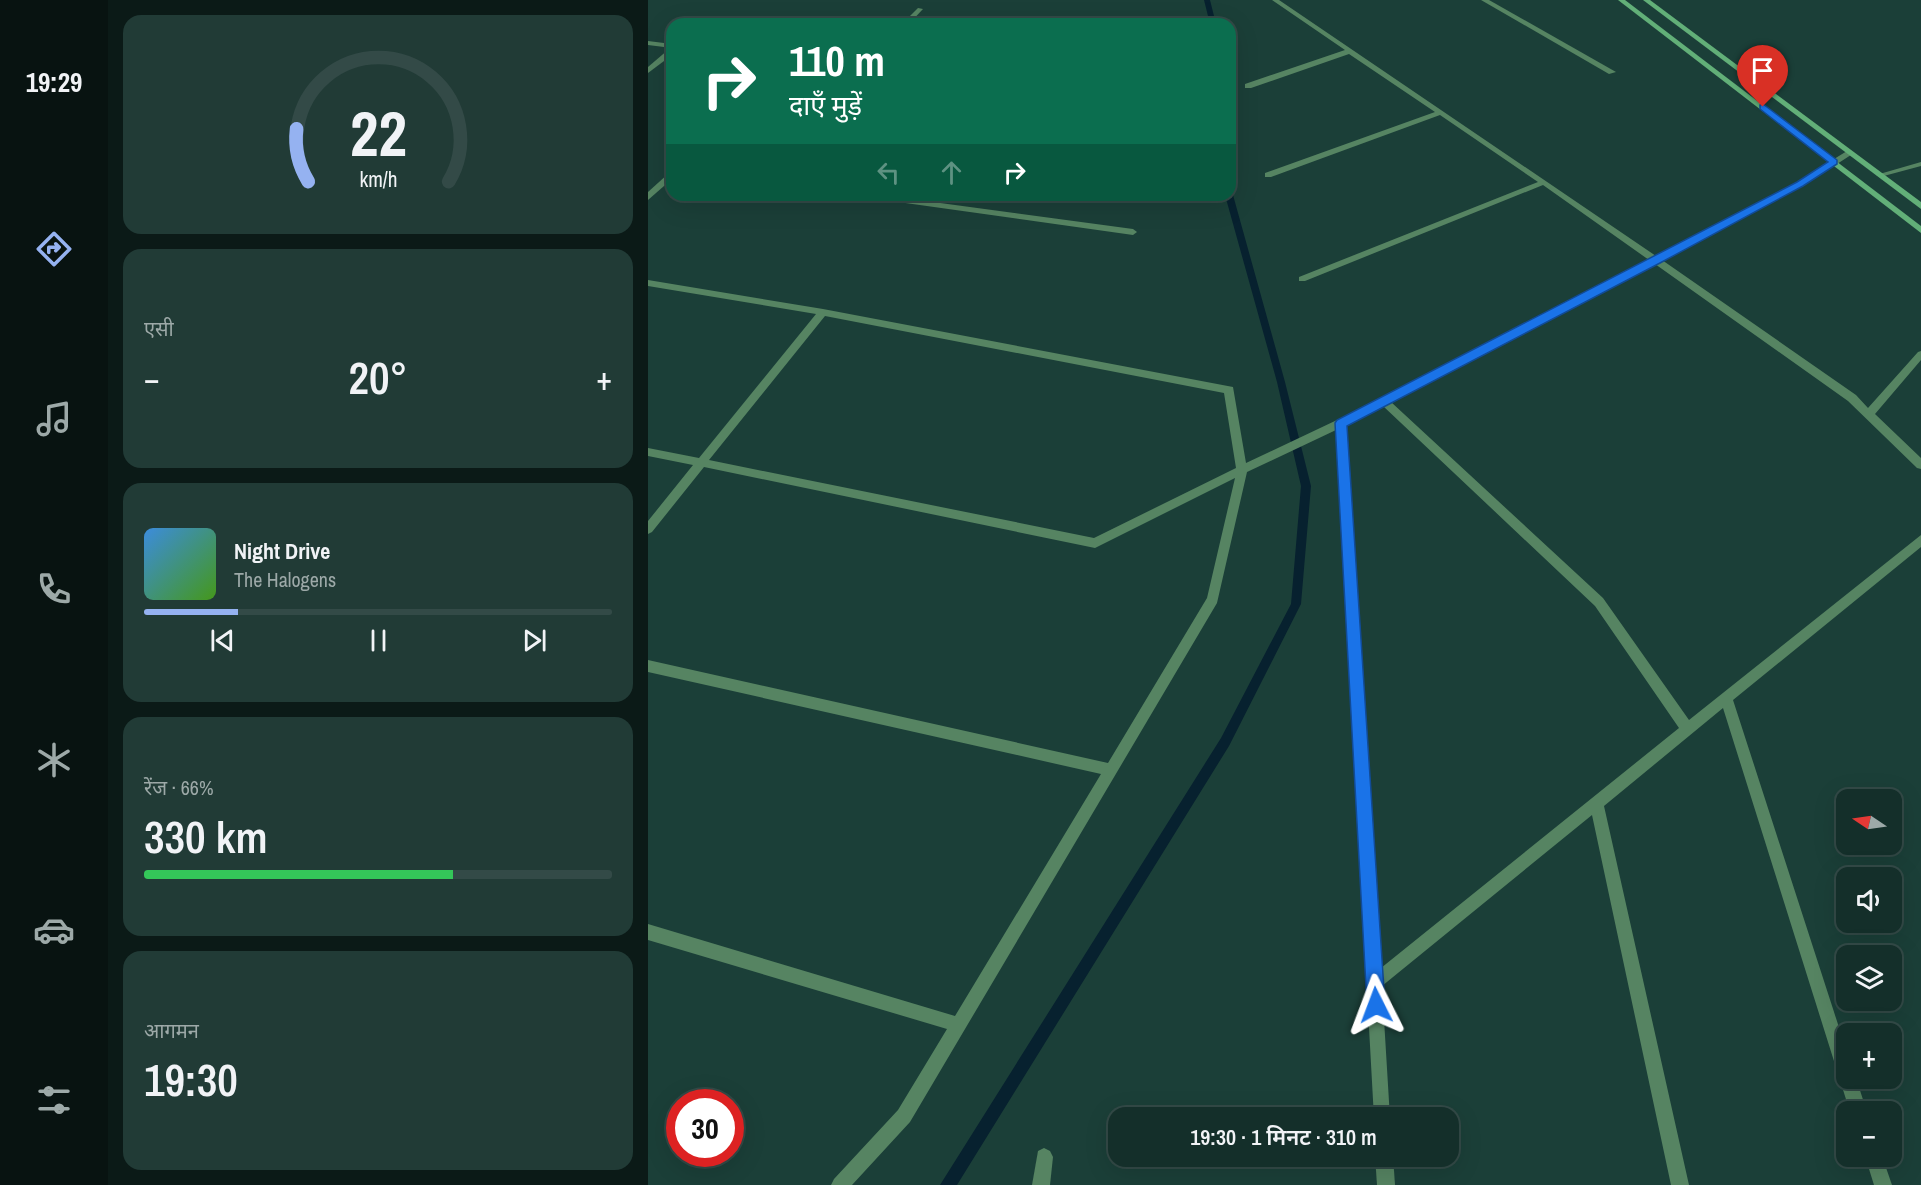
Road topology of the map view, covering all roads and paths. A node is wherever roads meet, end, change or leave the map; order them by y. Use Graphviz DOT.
graph roads {
  1 [pos="1275,0"];
  2 [pos="1484,0"];
  3 [pos="1621,0"];
  4 [pos="1646,0"];
  5 [pos="920,9"];
  6 [pos="911,18"];
  7 [pos="648,43"];
  8 [pos="666,45"];
  9 [pos="1350,51"];
  10 [pos="666,56"];
  11 [pos="648,71"];
  12 [pos="1612,72"];
  13 [pos="1248,86"];
  14 [pos="1441,112"];
  15 [pos="1850,153"];
  16 [pos="1834,162"];
  17 [pos="1921,164"];
  18 [pos="1268,175"];
  19 [pos="1880,175"];
  20 [pos="666,180"];
  21 [pos="1544,182"];
  22 [pos="648,197"];
  23 [pos="912,201"];
  24 [pos="1921,207"];
  25 [pos="1921,230"];
  26 [pos="1133,232"];
  27 [pos="1656,260"];
  28 [pos="1302,279"];
  29 [pos="648,283"];
  30 [pos="823,312"];
  31 [pos="1921,354"];
  32 [pos="1384,401"];
  33 [pos="1869,414"];
  34 [pos="1341,423"];
  35 [pos="648,452"];
  36 [pos="702,463"];
  37 [pos="1921,465"];
  38 [pos="1242,471"];
  39 [pos="648,529"];
  40 [pos="1921,540"];
  41 [pos="648,666"];
  42 [pos="1726,698"];
  43 [pos="1688,729"];
  44 [pos="1111,771"];
  45 [pos="1596,802"];
  46 [pos="648,932"];
  47 [pos="1374,983"];
  48 [pos="959,1025"];
  49 [pos="1836,1041"];
  50 [pos="1381,1107"];
  51 [pos="1044,1157"];
  52 [pos="1385,1167"];
  53 [pos="1877,1167"];
  54 [pos="840,1185"];
  55 [pos="1041,1185"];
  56 [pos="1386,1185"];
  57 [pos="1680,1185"];
  58 [pos="1883,1185"];
  1 -- 9 [label="street"];
  2 -- 12 [label="street"];
  3 -- 16 [label="street"];
  4 -- 15 [label="street"];
  5 -- 6 [label="street"];
  7 -- 8 [label="street"];
  9 -- 13 [label="street"];
  9 -- 14 [label="street"];
  10 -- 11 [label="street"];
  14 -- 18 [label="street"];
  14 -- 21 [label="street"];
  15 -- 16 [label="street"];
  15 -- 19 [label="street"];
  16 -- 25 [label="street"];
  16 -- 27 [label="street"];
  17 -- 19 [label="street"];
  19 -- 24 [label="street"];
  20 -- 22 [label="street"];
  21 -- 27 [label="street"];
  21 -- 28 [label="street"];
  23 -- 26 [label="street"];
  27 -- 32 [label="street"];
  27 -- 33 [label="street"];
  29 -- 30 [label="street"];
  30 -- 36 [label="street"];
  30 -- 38 [label="street"];
  31 -- 33 [label="street"];
  32 -- 34 [label="street"];
  32 -- 43 [label="street"];
  33 -- 37 [label="street"];
  34 -- 38 [label="street"];
  34 -- 47 [label="street"];
  35 -- 36 [label="street"];
  36 -- 38 [label="street"];
  36 -- 39 [label="street"];
  38 -- 44 [label="street"];
  40 -- 42 [label="street"];
  41 -- 44 [label="street"];
  42 -- 43 [label="street"];
  42 -- 49 [label="street"];
  43 -- 45 [label="street"];
  44 -- 48 [label="street"];
  45 -- 47 [label="street"];
  45 -- 57 [label="street"];
  46 -- 48 [label="street"];
  47 -- 50 [label="street"];
  48 -- 54 [label="street"];
  51 -- 55 [label="street"];
  52 -- 56 [label="street"];
  53 -- 58 [label="street"];
}
